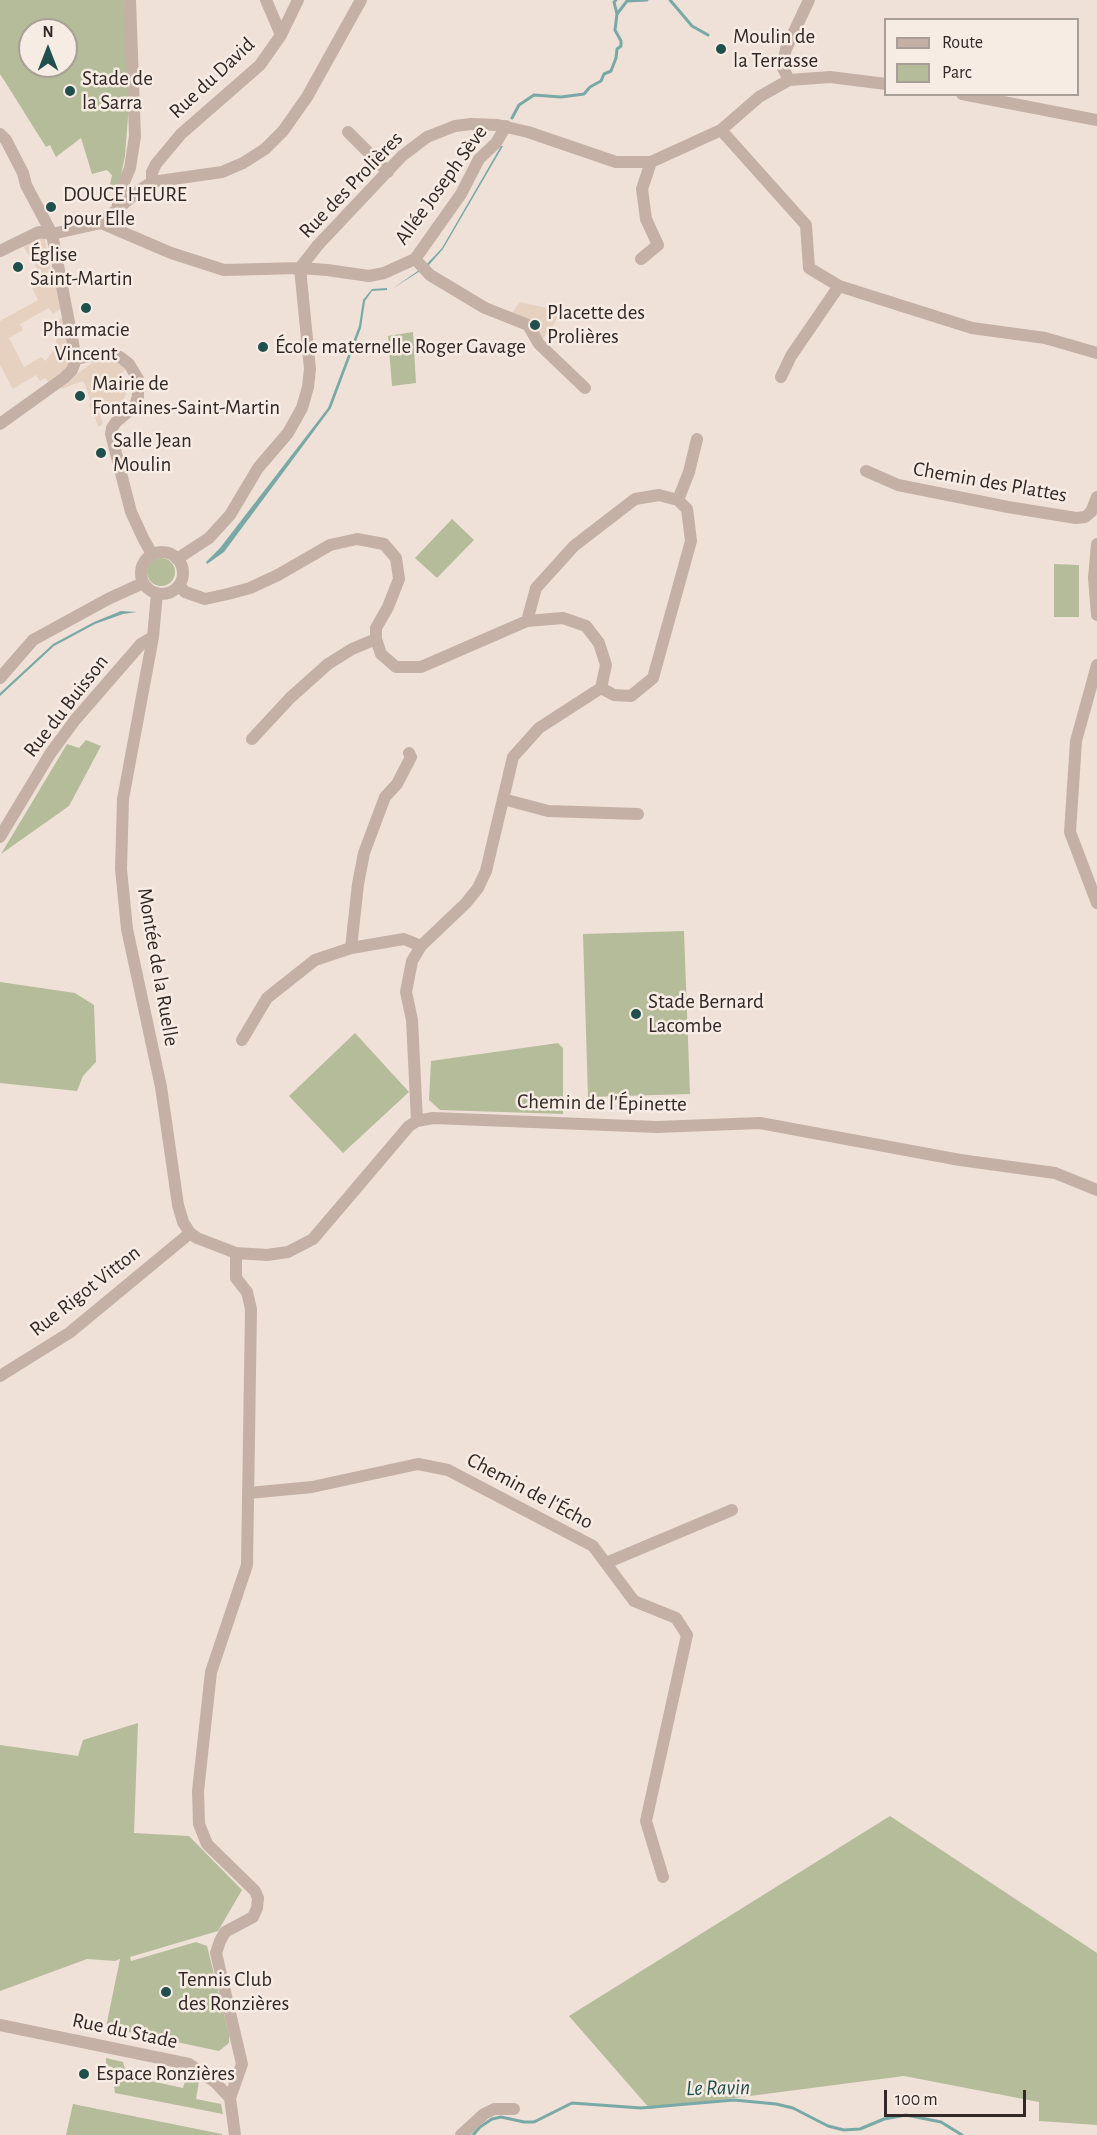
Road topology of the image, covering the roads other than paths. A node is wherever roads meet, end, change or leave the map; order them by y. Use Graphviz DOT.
graph roads {
  1 [pos="130,0"];
  2 [pos="266,0"];
  3 [pos="298,0"];
  4 [pos="361,0"];
  5 [pos="809,0"];
  6 [pos="281,35"];
  7 [pos="789,80"];
  8 [pos="884,84"];
  9 [pos="972,96"];
  10 [pos="1097,120"];
  11 [pos="506,126"];
  12 [pos="721,130"];
  13 [pos="348,132"];
  14 [pos="0,134"];
  15 [pos="651,162"];
  16 [pos="388,172"];
  17 [pos="152,182"];
  18 [pos="117,211"];
  19 [pos="101,224"];
  20 [pos="52,234"];
  21 [pos="0,251"];
  22 [pos="416,259"];
  23 [pos="641,259"];
  24 [pos="300,268"];
  25 [pos="839,286"];
  26 [pos="1097,353"];
  27 [pos="76,359"];
  28 [pos="781,378"];
  29 [pos="585,388"];
  30 [pos="0,424"];
  31 [pos="697,439"];
  32 [pos="866,471"];
  33 [pos="1097,497"];
  34 [pos="678,500"];
  35 [pos="1097,544"];
  36 [pos="152,554"];
  37 [pos="177,559"];
  38 [pos="143,583"];
  39 [pos="179,585"];
  40 [pos="157,593"];
  41 [pos="1097,615"];
  42 [pos="527,621"];
  43 [pos="153,637"];
  44 [pos="376,639"];
  45 [pos="1097,665"];
  46 [pos="0,678"];
  47 [pos="601,687"];
  48 [pos="252,739"];
  49 [pos="409,753"];
  50 [pos="503,799"];
  51 [pos="638,814"];
  52 [pos="0,837"];
  53 [pos="1097,903"];
  54 [pos="421,946"];
  55 [pos="351,948"];
  56 [pos="242,1040"];
  57 [pos="417,1121"];
  58 [pos="1097,1190"];
  59 [pos="190,1233"];
  60 [pos="236,1252"];
  61 [pos="0,1376"];
  62 [pos="249,1493"];
  63 [pos="732,1510"];
  64 [pos="606,1563"];
  65 [pos="663,1877"];
  66 [pos="0,2025"];
  67 [pos="230,2098"];
  68 [pos="514,2109"];
  69 [pos="235,2135"];
  70 [pos="461,2135"];
  1 -- 18 [label="street"];
  2 -- 6 [label="street"];
  3 -- 6 [label="street, Rue du David"];
  4 -- 17 [label="street"];
  5 -- 7 [label="street"];
  6 -- 17 [label="street, Rue du David"];
  7 -- 8 [label="street"];
  7 -- 12 [label="street, Rue des Prolières"];
  9 -- 10 [label="street"];
  11 -- 15 [label="street, Rue des Prolières"];
  11 -- 16 [label="street, Rue des Prolières"];
  11 -- 22 [label="street, Allée Joseph Sève"];
  12 -- 15 [label="street, Rue des Prolières"];
  12 -- 25 [label="street"];
  13 -- 16 [label="street"];
  14 -- 20 [label="street"];
  15 -- 23 [label="street"];
  16 -- 24 [label="street, Rue des Prolières"];
  17 -- 18 [label="street"];
  18 -- 19 [label="street"];
  19 -- 20 [label="street"];
  19 -- 24 [label="street, Rue des Prolières"];
  20 -- 21 [label="street"];
  20 -- 27 [label="street"];
  22 -- 24 [label="street, Allée Joseph Sève"];
  22 -- 29 [label="street"];
  24 -- 37 [label="street"];
  25 -- 26 [label="street"];
  25 -- 28 [label="street"];
  27 -- 30 [label="street"];
  27 -- 36 [label="street"];
  31 -- 34 [label="street"];
  32 -- 33 [label="street, Chemin des Plattes"];
  34 -- 42 [label="street"];
  34 -- 47 [label="street"];
  35 -- 41 [label="street"];
  36 -- 37 [label="street"];
  36 -- 38 [label="street"];
  37 -- 39 [label="street"];
  38 -- 40 [label="street"];
  38 -- 46 [label="street"];
  39 -- 40 [label="street"];
  39 -- 44 [label="street"];
  40 -- 43 [label="street, Montée de la Ruelle"];
  42 -- 44 [label="street"];
  42 -- 47 [label="street"];
  43 -- 52 [label="street, Rue du Buisson"];
  43 -- 59 [label="street, Montée de la Ruelle"];
  44 -- 48 [label="street"];
  45 -- 53 [label="street"];
  47 -- 50 [label="street"];
  49 -- 55 [label="street"];
  50 -- 51 [label="street"];
  50 -- 54 [label="street"];
  54 -- 55 [label="street"];
  54 -- 57 [label="street"];
  55 -- 56 [label="street"];
  57 -- 58 [label="street, Chemin de l'Épinette"];
  57 -- 60 [label="street"];
  59 -- 60 [label="street"];
  59 -- 61 [label="street, Rue Rigot Vitton"];
  60 -- 62 [label="street"];
  62 -- 64 [label="street, Chemin de l'Écho"];
  62 -- 67 [label="street"];
  63 -- 64 [label="street"];
  64 -- 65 [label="street, Chemin de l'Écho"];
  66 -- 67 [label="street, Rue du Stade"];
  67 -- 69 [label="street"];
  68 -- 70 [label="street"];
}
